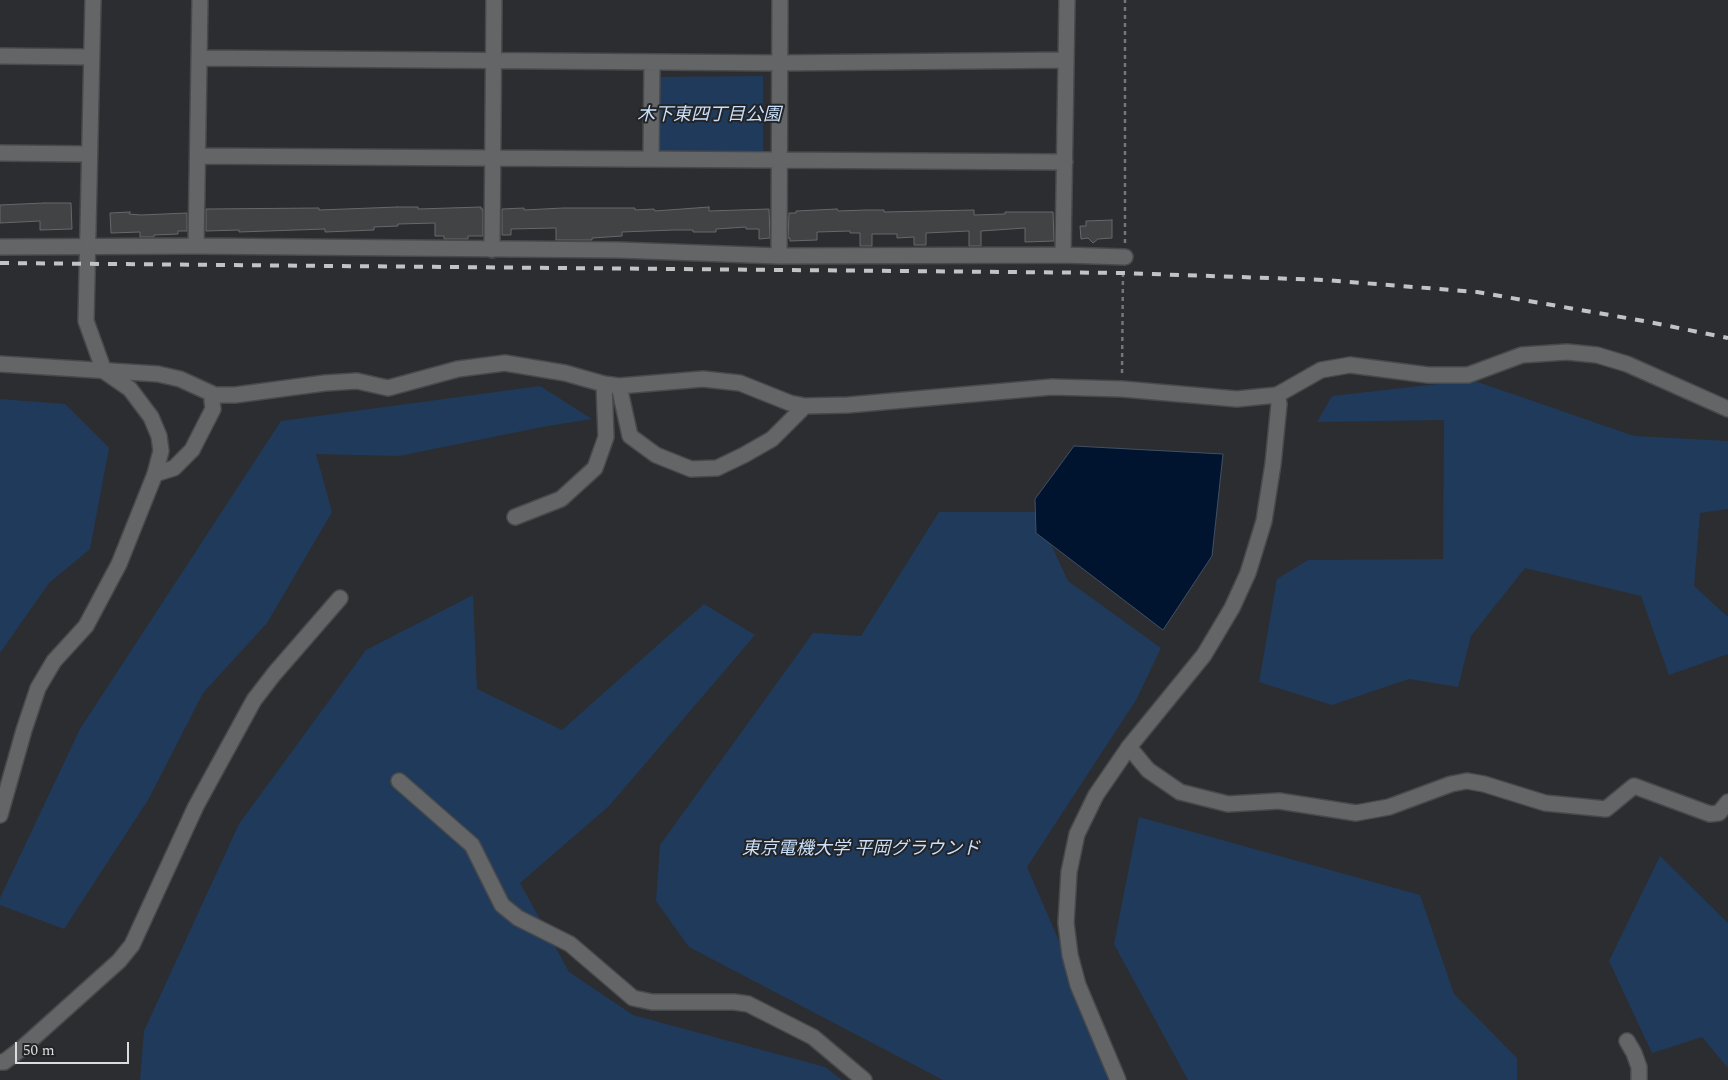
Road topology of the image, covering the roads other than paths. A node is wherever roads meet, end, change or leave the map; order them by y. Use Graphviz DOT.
graph roads {
  1 [pos="93,0"];
  2 [pos="200,0"];
  3 [pos="494,0"];
  4 [pos="780,0"];
  5 [pos="1067,0"];
  6 [pos="0,56"];
  7 [pos="91,57"];
  8 [pos="199,58"];
  9 [pos="1066,60"];
  10 [pos="493,61"];
  11 [pos="652,63"];
  12 [pos="780,63"];
  13 [pos="0,153"];
  14 [pos="89,154"];
  15 [pos="198,156"];
  16 [pos="493,158"];
  17 [pos="651,159"];
  18 [pos="780,160"];
  19 [pos="1065,162"];
  20 [pos="196,246"];
  21 [pos="0,247"];
  22 [pos="88,248"];
  23 [pos="492,250"];
  24 [pos="1063,255"];
  25 [pos="779,256"];
  26 [pos="1125,257"];
  27 [pos="0,364"];
  28 [pos="104,372"];
  29 [pos="611,385"];
  30 [pos="215,394"];
  31 [pos="1277,395"];
  32 [pos="805,406"];
  33 [pos="1728,409"];
  34 [pos="155,474"];
  35 [pos="515,517"];
  36 [pos="340,598"];
  37 [pos="1129,747"];
  38 [pos="399,781"];
  39 [pos="1728,802"];
  40 [pos="0,815"];
  41 [pos="1627,1041"];
  42 [pos="0,1062"];
  43 [pos="864,1080"];
  44 [pos="1118,1080"];
  45 [pos="1639,1080"];
  1 -- 7 [label="street"];
  2 -- 8 [label="street"];
  3 -- 10 [label="street"];
  4 -- 12 [label="street"];
  5 -- 9 [label="street"];
  6 -- 7 [label="street"];
  7 -- 14 [label="street"];
  8 -- 10 [label="street"];
  8 -- 15 [label="street"];
  9 -- 12 [label="street"];
  9 -- 19 [label="street"];
  10 -- 11 [label="street"];
  10 -- 16 [label="street"];
  11 -- 12 [label="street"];
  11 -- 17 [label="street"];
  12 -- 18 [label="street"];
  13 -- 14 [label="street"];
  14 -- 22 [label="street"];
  15 -- 16 [label="street"];
  15 -- 20 [label="street"];
  16 -- 17 [label="street"];
  16 -- 23 [label="street"];
  17 -- 18 [label="street"];
  18 -- 19 [label="street"];
  18 -- 25 [label="street"];
  19 -- 24 [label="street"];
  20 -- 22 [label="street"];
  20 -- 23 [label="street"];
  21 -- 22 [label="street"];
  22 -- 28 [label="street"];
  23 -- 25 [label="street"];
  24 -- 25 [label="street"];
  24 -- 26 [label="street"];
  27 -- 28 [label="street"];
  28 -- 30 [label="street"];
  28 -- 34 [label="street"];
  29 -- 30 [label="street"];
  29 -- 32 [label="street"];
  29 -- 32 [label="street"];
  29 -- 35 [label="street"];
  30 -- 34 [label="street"];
  31 -- 32 [label="street"];
  31 -- 33 [label="street"];
  31 -- 37 [label="street"];
  34 -- 40 [label="street"];
  36 -- 42 [label="street"];
  37 -- 39 [label="street"];
  37 -- 44 [label="street"];
  38 -- 43 [label="street"];
  41 -- 45 [label="street"];
}
